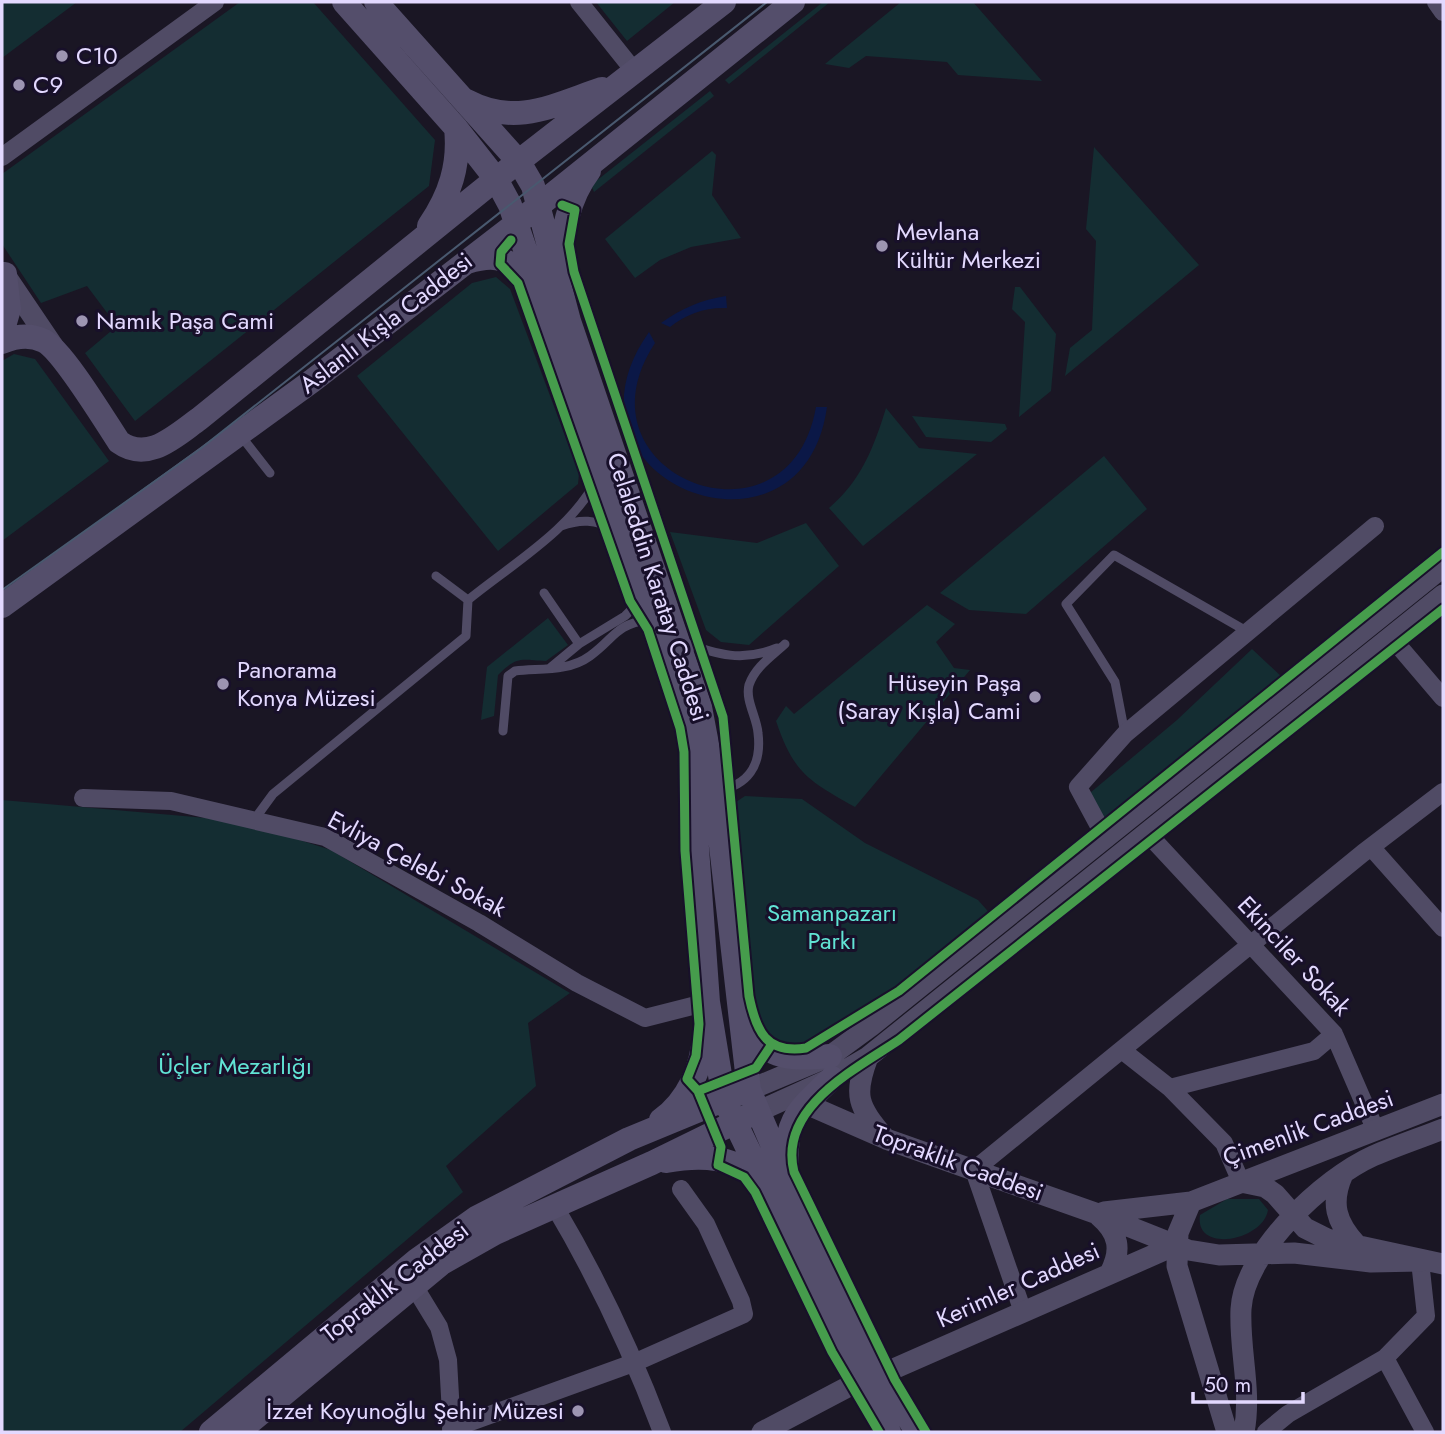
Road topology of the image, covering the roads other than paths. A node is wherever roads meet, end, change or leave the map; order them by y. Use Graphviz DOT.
graph roads {
  1 [pos="215,2"];
  2 [pos="344,2"];
  3 [pos="376,2"];
  4 [pos="579,2"];
  5 [pos="724,2"];
  6 [pos="793,2"];
  7 [pos="1436,2"];
  8 [pos="1443,12"];
  9 [pos="627,78"];
  10 [pos="459,97"];
  11 [pos="456,128"];
  12 [pos="601,156"];
  13 [pos="2,157"];
  14 [pos="519,162"];
  15 [pos="496,179"];
  16 [pos="537,206"];
  17 [pos="517,223"];
  18 [pos="416,245"];
  19 [pos="463,263"];
  20 [pos="3,272"];
  21 [pos="539,297"];
  22 [pos="569,321"];
  23 [pos="2,333"];
  24 [pos="2,342"];
  25 [pos="53,346"];
  26 [pos="240,435"];
  27 [pos="600,472"];
  28 [pos="270,473"];
  29 [pos="559,526"];
  30 [pos="1375,526"];
  31 [pos="622,534"];
  32 [pos="1443,567"];
  33 [pos="436,576"];
  34 [pos="640,588"];
  35 [pos="544,593"];
  36 [pos="1443,595"];
  37 [pos="468,600"];
  38 [pos="2,606"];
  39 [pos="1380,618"];
  40 [pos="651,619"];
  41 [pos="1248,632"];
  42 [pos="1391,637"];
  43 [pos="677,640"];
  44 [pos="579,644"];
  45 [pos="547,670"];
  46 [pos="1443,698"];
  47 [pos="503,731"];
  48 [pos="1125,734"];
  49 [pos="714,791"];
  50 [pos="1443,792"];
  51 [pos="83,798"];
  52 [pos="254,820"];
  53 [pos="1147,833"];
  54 [pos="1106,839"];
  55 [pos="1371,847"];
  56 [pos="1443,928"];
  57 [pos="1251,945"];
  58 [pos="735,992"];
  59 [pos="708,1002"];
  60 [pos="1334,1034"];
  61 [pos="1123,1051"];
  62 [pos="868,1057"];
  63 [pos="831,1067"];
  64 [pos="1170,1088"];
  65 [pos="753,1101"];
  66 [pos="794,1103"];
  67 [pos="1443,1104"];
  68 [pos="728,1110"];
  69 [pos="1443,1129"];
  70 [pos="1376,1131"];
  71 [pos="629,1139"];
  72 [pos="886,1139"];
  73 [pos="652,1163"];
  74 [pos="974,1170"];
  75 [pos="1343,1173"];
  76 [pos="1241,1182"];
  77 [pos="777,1185"];
  78 [pos="681,1189"];
  79 [pos="1191,1202"];
  80 [pos="555,1207"];
  81 [pos="1095,1213"];
  82 [pos="1294,1216"];
  83 [pos="1356,1244"];
  84 [pos="1176,1245"];
  85 [pos="1264,1252"];
  86 [pos="1420,1261"];
  87 [pos="1443,1264"];
  88 [pos="1110,1273"];
  89 [pos="414,1286"];
  90 [pos="1023,1312"];
  91 [pos="1385,1358"];
  92 [pos="636,1362"];
  93 [pos="882,1374"];
  94 [pos="859,1381"];
  95 [pos="452,1431"];
  96 [pos="211,1432"];
  97 [pos="238,1432"];
  98 [pos="662,1432"];
  99 [pos="762,1432"];
  100 [pos="889,1432"];
  101 [pos="917,1432"];
  102 [pos="1227,1432"];
  103 [pos="1244,1432"];
  104 [pos="1266,1432"];
  105 [pos="1425,1432"];
  1 -- 13 [label="street"];
  2 -- 11 [label="main road, Celaleddin Karatay Caddesi"];
  3 -- 10 [label="main road, Celaleddin Karatay Caddesi"];
  4 -- 9 [label="street"];
  5 -- 9 [label="main road, Aslanlı Kışla Caddesi"];
  6 -- 12 [label="main road, Aslanlı Kışla Caddesi"];
  7 -- 8 [label="street"];
  9 -- 10 [label="main road"];
  9 -- 14 [label="main road, Aslanlı Kışla Caddesi"];
  10 -- 14 [label="main road, Celaleddin Karatay Caddesi"];
  11 -- 15 [label="main road, Celaleddin Karatay Caddesi"];
  11 -- 18 [label="main road"];
  12 -- 16 [label="main road, Aslanlı Kışla Caddesi"];
  12 -- 22 [label="main road"];
  14 -- 15 [label="main road, Aslanlı Kışla Caddesi"];
  14 -- 16 [label="main road, Celaleddin Karatay Caddesi"];
  15 -- 17 [label="main road, Celaleddin Karatay Caddesi"];
  15 -- 18 [label="main road, Aslanlı Kışla Caddesi"];
  16 -- 17 [label="main road, Aslanlı Kışla Caddesi"];
  16 -- 22 [label="main road, Celaleddin Karatay Caddesi"];
  17 -- 19 [label="main road, Aslanlı Kışla Caddesi"];
  17 -- 21 [label="main road, Celaleddin Karatay Caddesi"];
  18 -- 25 [label="main road, Aslanlı Kışla Caddesi"];
  19 -- 21 [label="main road"];
  19 -- 26 [label="main road, Aslanlı Kışla Caddesi"];
  20 -- 23 [label="main road"];
  20 -- 25 [label="street"];
  21 -- 27 [label="main road, Celaleddin Karatay Caddesi"];
  22 -- 43 [label="main road, Celaleddin Karatay Caddesi"];
  24 -- 25 [label="main road"];
  26 -- 28 [label="lane"];
  26 -- 38 [label="main road, Aslanlı Kışla Caddesi"];
  27 -- 29 [label="lane"];
  27 -- 31 [label="main road, Celaleddin Karatay Caddesi"];
  29 -- 31 [label="lane"];
  29 -- 37 [label="lane"];
  30 -- 41 [label="street"];
  31 -- 34 [label="main road, Celaleddin Karatay Caddesi"];
  32 -- 39 [label="street"];
  33 -- 37 [label="lane"];
  34 -- 40 [label="main road, Celaleddin Karatay Caddesi"];
  34 -- 44 [label="lane"];
  35 -- 44 [label="lane"];
  36 -- 42 [label="street"];
  37 -- 52 [label="lane"];
  39 -- 42 [label="street"];
  39 -- 54 [label="street"];
  40 -- 45 [label="lane"];
  40 -- 59 [label="main road, Celaleddin Karatay Caddesi"];
  41 -- 48 [label="street"];
  41 -- 48 [label="lane"];
  42 -- 46 [label="street"];
  42 -- 53 [label="street"];
  43 -- 49 [label="main road, Celaleddin Karatay Caddesi"];
  43 -- 49 [label="lane"];
  44 -- 45 [label="lane"];
  45 -- 47 [label="lane"];
  48 -- 54 [label="street"];
  49 -- 58 [label="main road, Celaleddin Karatay Caddesi"];
  50 -- 55 [label="street"];
  51 -- 52 [label="street, Evliya Çelebi Sokak"];
  52 -- 59 [label="street, Evliya Çelebi Sokak"];
  53 -- 57 [label="street, Ekinciler Sokak"];
  53 -- 62 [label="street"];
  54 -- 63 [label="street"];
  55 -- 56 [label="street"];
  55 -- 57 [label="street"];
  57 -- 60 [label="street, Ekinciler Sokak"];
  57 -- 61 [label="street"];
  58 -- 63 [label="main road"];
  58 -- 65 [label="main road, Celaleddin Karatay Caddesi"];
  59 -- 68 [label="main road, Celaleddin Karatay Caddesi"];
  59 -- 71 [label="main road"];
  60 -- 64 [label="street"];
  60 -- 70 [label="street, Ekinciler Sokak"];
  61 -- 64 [label="street"];
  61 -- 74 [label="street"];
  62 -- 63 [label="street"];
  62 -- 72 [label="street"];
  63 -- 65 [label="street"];
  63 -- 66 [label="main road"];
  64 -- 76 [label="street"];
  65 -- 66 [label="street"];
  65 -- 68 [label="main road, Topraklık Caddesi"];
  65 -- 77 [label="main road, Celaleddin Karatay Caddesi"];
  66 -- 72 [label="street, Topraklık Caddesi"];
  66 -- 77 [label="main road"];
  67 -- 70 [label="street, Çimenlik Caddesi"];
  68 -- 71 [label="main road, Topraklık Caddesi"];
  68 -- 73 [label="main road, Topraklık Caddesi"];
  68 -- 77 [label="main road, Celaleddin Karatay Caddesi"];
  69 -- 75 [label="street, Çimenlik Caddesi"];
  70 -- 76 [label="street, Çimenlik Caddesi"];
  71 -- 96 [label="main road, Topraklık Caddesi"];
  72 -- 74 [label="street, Topraklık Caddesi"];
  73 -- 77 [label="main road"];
  73 -- 80 [label="main road, Topraklık Caddesi"];
  74 -- 81 [label="street, Topraklık Caddesi"];
  74 -- 90 [label="street"];
  75 -- 82 [label="street, Çimenlik Caddesi"];
  75 -- 83 [label="street"];
  76 -- 79 [label="street, Çimenlik Caddesi"];
  76 -- 82 [label="street"];
  77 -- 93 [label="main road, Celaleddin Karatay Caddesi"];
  77 -- 94 [label="main road, Celaleddin Karatay Caddesi"];
  78 -- 92 [label="street"];
  79 -- 81 [label="street, Topraklık Caddesi"];
  79 -- 84 [label="street"];
  80 -- 89 [label="main road, Topraklık Caddesi"];
  80 -- 92 [label="street"];
  81 -- 84 [label="street, Topraklık Caddesi"];
  81 -- 88 [label="street"];
  82 -- 83 [label="street"];
  82 -- 85 [label="street, Çimenlik Caddesi"];
  83 -- 86 [label="street"];
  84 -- 85 [label="street, Topraklık Caddesi"];
  84 -- 88 [label="street, Kerimler Caddesi"];
  84 -- 102 [label="street"];
  85 -- 86 [label="street, Topraklık Caddesi"];
  85 -- 103 [label="street, Çimenlik Caddesi"];
  86 -- 87 [label="street"];
  86 -- 91 [label="street"];
  88 -- 90 [label="street, Kerimler Caddesi"];
  89 -- 95 [label="street"];
  89 -- 97 [label="main road, Topraklık Caddesi"];
  90 -- 93 [label="street, Kerimler Caddesi"];
  91 -- 104 [label="street"];
  91 -- 105 [label="street"];
  92 -- 95 [label="street"];
  92 -- 98 [label="street"];
  93 -- 101 [label="main road, Celaleddin Karatay Caddesi"];
  94 -- 99 [label="street"];
  94 -- 100 [label="main road, Celaleddin Karatay Caddesi"];
}
